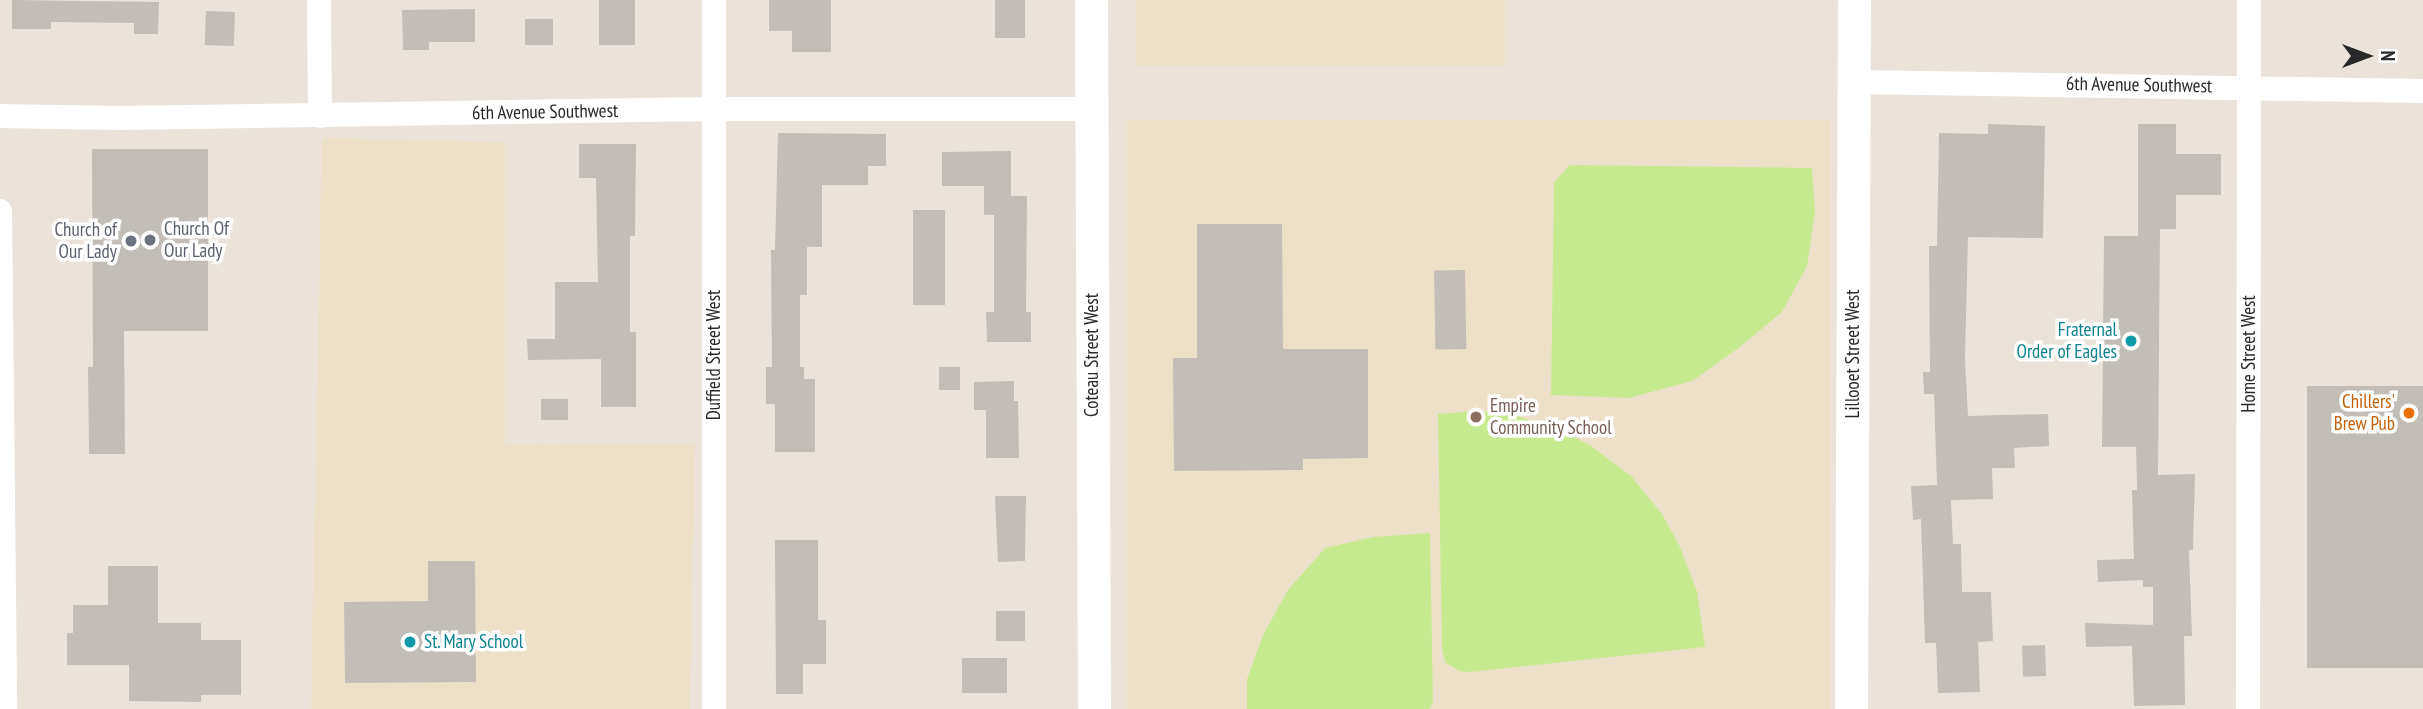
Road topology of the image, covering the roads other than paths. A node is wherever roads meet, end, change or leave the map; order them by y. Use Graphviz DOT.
graph roads {
  1 [pos="319,0"];
  2 [pos="714,0"];
  3 [pos="1091,0"];
  4 [pos="1854,0"];
  5 [pos="2249,0"];
  6 [pos="1855,82"];
  7 [pos="2249,87"];
  8 [pos="2423,91"];
  9 [pos="714,109"];
  10 [pos="1091,109"];
  11 [pos="0,116"];
  12 [pos="320,116"];
  13 [pos="0,211"];
  14 [pos="5,709"];
  15 [pos="715,709"];
  16 [pos="1094,709"];
  17 [pos="1851,709"];
  18 [pos="2248,709"];
  1 -- 12 [label="street"];
  2 -- 9 [label="street, Duffield Street West"];
  3 -- 10 [label="street, Coteau Street West"];
  4 -- 6 [label="street, Lillooet Street West"];
  5 -- 7 [label="street, Home Street West"];
  6 -- 7 [label="street, 6th Avenue Southwest"];
  6 -- 17 [label="street, Lillooet Street West"];
  7 -- 8 [label="street, 6th Avenue Southwest"];
  7 -- 18 [label="street, Home Street West"];
  9 -- 10 [label="street, 6th Avenue Southwest"];
  9 -- 12 [label="street, 6th Avenue Southwest"];
  9 -- 15 [label="street, Duffield Street West"];
  10 -- 16 [label="street, Coteau Street West"];
  11 -- 12 [label="street, 6th Avenue Southwest"];
  13 -- 14 [label="street"];
}
